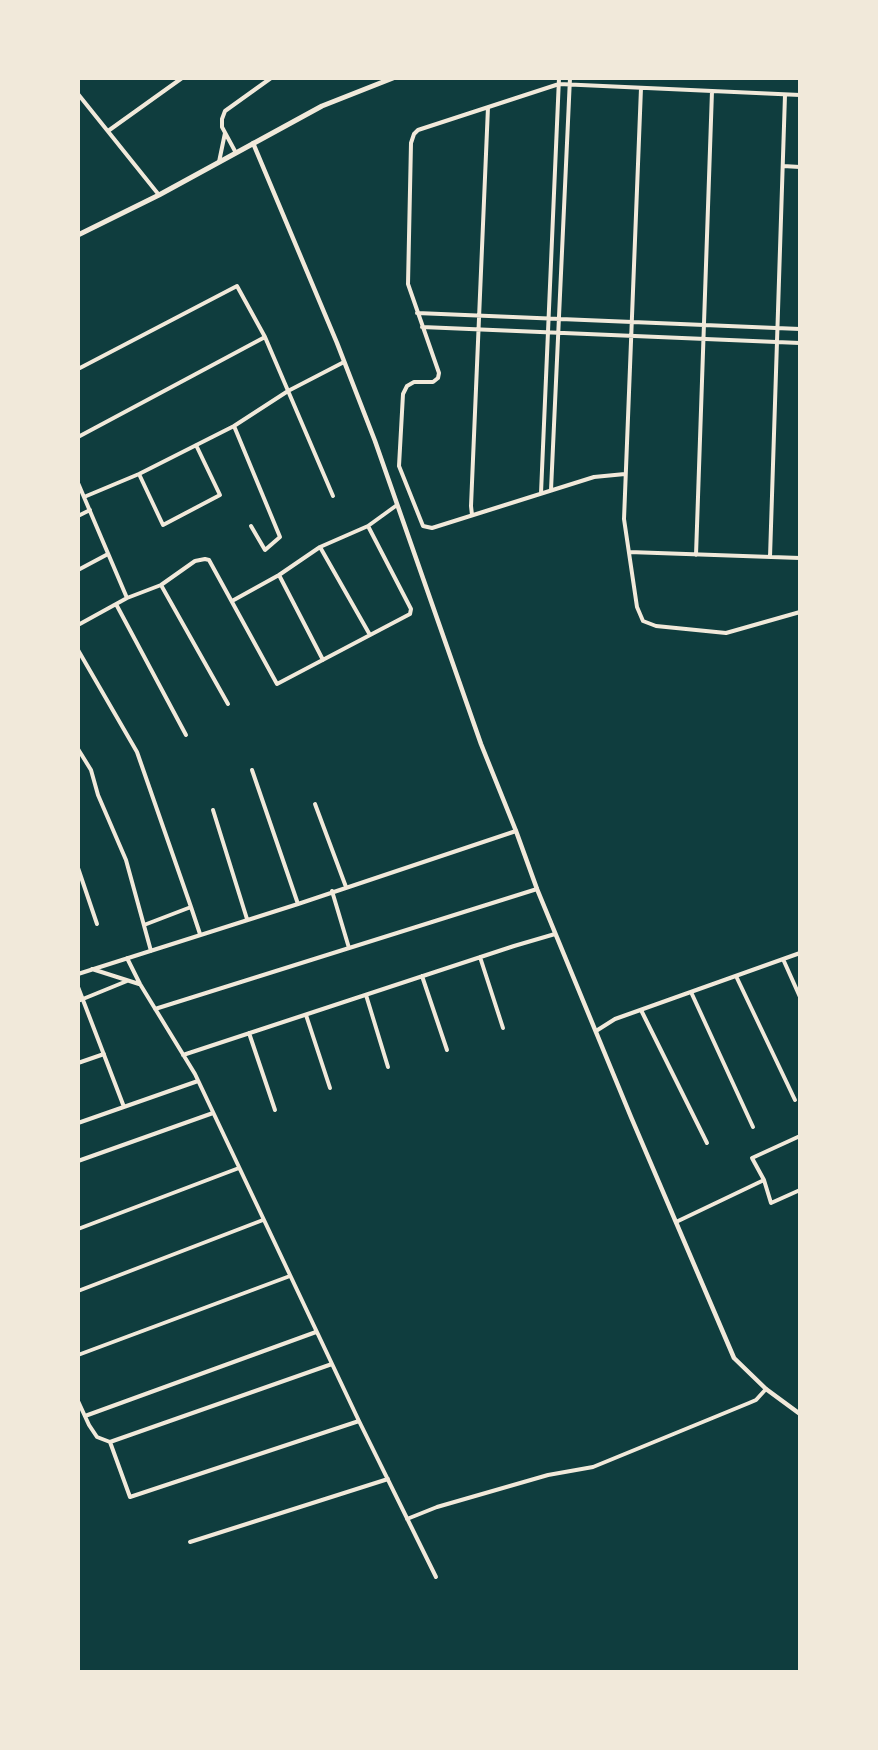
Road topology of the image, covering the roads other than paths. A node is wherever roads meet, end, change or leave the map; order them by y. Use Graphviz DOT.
graph roads {
  1 [pos="182,78"];
  2 [pos="271,78"];
  3 [pos="393,78"];
  4 [pos="559,78"];
  5 [pos="570,78"];
  6 [pos="559,84"];
  7 [pos="569,84"];
  8 [pos="641,88"];
  9 [pos="712,91"];
  10 [pos="78,94"];
  11 [pos="785,95"];
  12 [pos="800,95"];
  13 [pos="488,107"];
  14 [pos="108,131"];
  15 [pos="225,132"];
  16 [pos="253,143"];
  17 [pos="236,153"];
  18 [pos="219,162"];
  19 [pos="783,166"];
  20 [pos="800,167"];
  21 [pos="159,195"];
  22 [pos="78,235"];
  23 [pos="417,313"];
  24 [pos="478,315"];
  25 [pos="549,318"];
  26 [pos="559,318"];
  27 [pos="631,321"];
  28 [pos="703,324"];
  29 [pos="422,327"];
  30 [pos="778,328"];
  31 [pos="478,329"];
  32 [pos="800,329"];
  33 [pos="558,332"];
  34 [pos="549,333"];
  35 [pos="631,335"];
  36 [pos="265,337"];
  37 [pos="703,338"];
  38 [pos="777,342"];
  39 [pos="800,343"];
  40 [pos="344,362"];
  41 [pos="78,369"];
  42 [pos="288,391"];
  43 [pos="234,426"];
  44 [pos="78,437"];
  45 [pos="196,445"];
  46 [pos="139,474"];
  47 [pos="625,474"];
  48 [pos="78,483"];
  49 [pos="551,490"];
  50 [pos="541,493"];
  51 [pos="333,496"];
  52 [pos="84,497"];
  53 [pos="397,505"];
  54 [pos="90,510"];
  55 [pos="472,515"];
  56 [pos="78,516"];
  57 [pos="251,526"];
  58 [pos="368,526"];
  59 [pos="320,547"];
  60 [pos="629,552"];
  61 [pos="108,554"];
  62 [pos="696,555"];
  63 [pos="770,557"];
  64 [pos="800,558"];
  65 [pos="78,570"];
  66 [pos="279,575"];
  67 [pos="161,585"];
  68 [pos="127,598"];
  69 [pos="232,601"];
  70 [pos="116,604"];
  71 [pos="800,612"];
  72 [pos="78,625"];
  73 [pos="370,635"];
  74 [pos="78,651"];
  75 [pos="323,660"];
  76 [pos="228,704"];
  77 [pos="186,735"];
  78 [pos="78,749"];
  79 [pos="252,770"];
  80 [pos="315,804"];
  81 [pos="213,810"];
  82 [pos="516,831"];
  83 [pos="78,868"];
  84 [pos="346,887"];
  85 [pos="537,889"];
  86 [pos="332,891"];
  87 [pos="298,904"];
  88 [pos="191,907"];
  89 [pos="247,919"];
  90 [pos="97,924"];
  91 [pos="144,925"];
  92 [pos="200,934"];
  93 [pos="555,934"];
  94 [pos="349,948"];
  95 [pos="151,951"];
  96 [pos="800,953"];
  97 [pos="480,957"];
  98 [pos="127,958"];
  99 [pos="783,959"];
  100 [pos="92,969"];
  101 [pos="78,974"];
  102 [pos="422,976"];
  103 [pos="736,976"];
  104 [pos="127,981"];
  105 [pos="140,984"];
  106 [pos="78,987"];
  107 [pos="691,992"];
  108 [pos="366,995"];
  109 [pos="800,997"];
  110 [pos="81,1000"];
  111 [pos="155,1009"];
  112 [pos="641,1010"];
  113 [pos="306,1014"];
  114 [pos="503,1028"];
  115 [pos="596,1031"];
  116 [pos="249,1033"];
  117 [pos="447,1050"];
  118 [pos="104,1054"];
  119 [pos="183,1055"];
  120 [pos="78,1063"];
  121 [pos="388,1068"];
  122 [pos="198,1081"];
  123 [pos="330,1088"];
  124 [pos="795,1100"];
  125 [pos="124,1107"];
  126 [pos="275,1110"];
  127 [pos="213,1113"];
  128 [pos="78,1122"];
  129 [pos="753,1127"];
  130 [pos="800,1136"];
  131 [pos="706,1143"];
  132 [pos="78,1161"];
  133 [pos="239,1168"];
  134 [pos="764,1180"];
  135 [pos="800,1190"];
  136 [pos="263,1220"];
  137 [pos="676,1222"];
  138 [pos="78,1229"];
  139 [pos="290,1276"];
  140 [pos="78,1290"];
  141 [pos="316,1332"];
  142 [pos="78,1355"];
  143 [pos="332,1364"];
  144 [pos="766,1389"];
  145 [pos="78,1401"];
  146 [pos="800,1414"];
  147 [pos="85,1416"];
  148 [pos="359,1421"];
  149 [pos="110,1442"];
  150 [pos="388,1479"];
  151 [pos="407,1519"];
  152 [pos="190,1542"];
  153 [pos="436,1577"];
  1 -- 14 [label="street"];
  2 -- 15 [label="street"];
  3 -- 16 [label="main road"];
  4 -- 6 [label="street"];
  5 -- 7 [label="street"];
  6 -- 7 [label="street"];
  6 -- 13 [label="street"];
  6 -- 25 [label="street"];
  7 -- 8 [label="street"];
  7 -- 26 [label="street"];
  8 -- 9 [label="street"];
  8 -- 27 [label="street"];
  9 -- 11 [label="street"];
  9 -- 28 [label="street"];
  10 -- 14 [label="street"];
  11 -- 12 [label="street"];
  11 -- 19 [label="street"];
  13 -- 23 [label="street"];
  13 -- 24 [label="street"];
  14 -- 21 [label="street"];
  15 -- 17 [label="street"];
  15 -- 18 [label="street"];
  16 -- 17 [label="main road"];
  16 -- 40 [label="street"];
  17 -- 18 [label="main road"];
  18 -- 21 [label="main road"];
  19 -- 20 [label="street"];
  19 -- 30 [label="street"];
  21 -- 22 [label="main road"];
  23 -- 24 [label="street"];
  23 -- 29 [label="street"];
  24 -- 25 [label="street"];
  24 -- 31 [label="street"];
  25 -- 26 [label="street"];
  25 -- 34 [label="street"];
  26 -- 27 [label="street"];
  26 -- 33 [label="street"];
  27 -- 28 [label="street"];
  27 -- 35 [label="street"];
  28 -- 30 [label="street"];
  28 -- 37 [label="street"];
  29 -- 31 [label="street"];
  29 -- 55 [label="street"];
  30 -- 32 [label="street"];
  30 -- 38 [label="street"];
  31 -- 34 [label="street"];
  31 -- 55 [label="street"];
  33 -- 34 [label="street"];
  33 -- 35 [label="street"];
  33 -- 49 [label="street"];
  34 -- 50 [label="street"];
  35 -- 37 [label="street"];
  35 -- 47 [label="street"];
  36 -- 41 [label="street"];
  36 -- 42 [label="street"];
  36 -- 44 [label="street"];
  37 -- 38 [label="street"];
  37 -- 62 [label="street"];
  38 -- 39 [label="street"];
  38 -- 63 [label="street"];
  40 -- 42 [label="street"];
  40 -- 53 [label="street"];
  42 -- 43 [label="street"];
  42 -- 51 [label="street"];
  43 -- 45 [label="street"];
  43 -- 57 [label="street"];
  45 -- 46 [label="street"];
  45 -- 46 [label="street"];
  46 -- 52 [label="street"];
  47 -- 49 [label="street"];
  47 -- 60 [label="street"];
  48 -- 52 [label="street"];
  49 -- 50 [label="street"];
  50 -- 55 [label="street"];
  52 -- 54 [label="street"];
  53 -- 58 [label="street"];
  53 -- 82 [label="street"];
  54 -- 56 [label="street"];
  54 -- 61 [label="street"];
  58 -- 59 [label="street"];
  58 -- 73 [label="street"];
  59 -- 66 [label="street"];
  59 -- 73 [label="street"];
  60 -- 62 [label="street"];
  60 -- 71 [label="street"];
  61 -- 65 [label="street"];
  61 -- 68 [label="street"];
  62 -- 63 [label="street"];
  63 -- 64 [label="street"];
  66 -- 69 [label="street"];
  66 -- 75 [label="street"];
  67 -- 68 [label="street"];
  67 -- 69 [label="street"];
  67 -- 76 [label="street"];
  68 -- 70 [label="street"];
  69 -- 75 [label="street"];
  70 -- 72 [label="street"];
  70 -- 77 [label="street"];
  73 -- 75 [label="street"];
  74 -- 88 [label="street"];
  78 -- 91 [label="street"];
  79 -- 87 [label="street"];
  80 -- 84 [label="street"];
  81 -- 89 [label="street"];
  82 -- 84 [label="street"];
  82 -- 85 [label="street"];
  83 -- 90 [label="street"];
  84 -- 86 [label="street"];
  85 -- 93 [label="street"];
  85 -- 94 [label="street"];
  86 -- 87 [label="street"];
  86 -- 94 [label="street"];
  87 -- 89 [label="street"];
  88 -- 91 [label="street"];
  88 -- 92 [label="street"];
  89 -- 92 [label="street"];
  91 -- 95 [label="street"];
  92 -- 95 [label="street"];
  93 -- 97 [label="street"];
  93 -- 115 [label="street"];
  94 -- 111 [label="street"];
  95 -- 98 [label="street"];
  96 -- 99 [label="street"];
  97 -- 102 [label="street"];
  97 -- 114 [label="street"];
  98 -- 100 [label="street"];
  98 -- 105 [label="street"];
  99 -- 103 [label="street"];
  99 -- 109 [label="street"];
  100 -- 101 [label="street"];
  100 -- 104 [label="street"];
  102 -- 108 [label="street"];
  102 -- 117 [label="street"];
  103 -- 107 [label="street"];
  103 -- 124 [label="street"];
  104 -- 105 [label="street"];
  104 -- 110 [label="street"];
  105 -- 111 [label="street"];
  106 -- 110 [label="street"];
  107 -- 112 [label="street"];
  107 -- 129 [label="street"];
  108 -- 113 [label="street"];
  108 -- 121 [label="street"];
  110 -- 118 [label="street"];
  111 -- 119 [label="street"];
  112 -- 115 [label="street"];
  112 -- 131 [label="street"];
  113 -- 116 [label="street"];
  113 -- 123 [label="street"];
  115 -- 137 [label="street"];
  116 -- 119 [label="street"];
  116 -- 126 [label="street"];
  118 -- 120 [label="street"];
  118 -- 125 [label="street"];
  119 -- 122 [label="street"];
  122 -- 125 [label="street"];
  122 -- 127 [label="street"];
  125 -- 128 [label="street"];
  127 -- 132 [label="street"];
  127 -- 133 [label="street"];
  130 -- 134 [label="street"];
  133 -- 136 [label="street"];
  133 -- 138 [label="street"];
  134 -- 135 [label="street"];
  134 -- 137 [label="street"];
  136 -- 139 [label="street"];
  136 -- 140 [label="street"];
  137 -- 144 [label="street"];
  139 -- 141 [label="street"];
  139 -- 142 [label="street"];
  141 -- 143 [label="street"];
  141 -- 147 [label="street"];
  143 -- 148 [label="street"];
  143 -- 149 [label="street"];
  144 -- 146 [label="street"];
  144 -- 151 [label="street"];
  145 -- 147 [label="street"];
  147 -- 149 [label="street"];
  148 -- 149 [label="street"];
  148 -- 150 [label="street"];
  150 -- 151 [label="street"];
  150 -- 152 [label="street"];
  151 -- 153 [label="street"];
}
